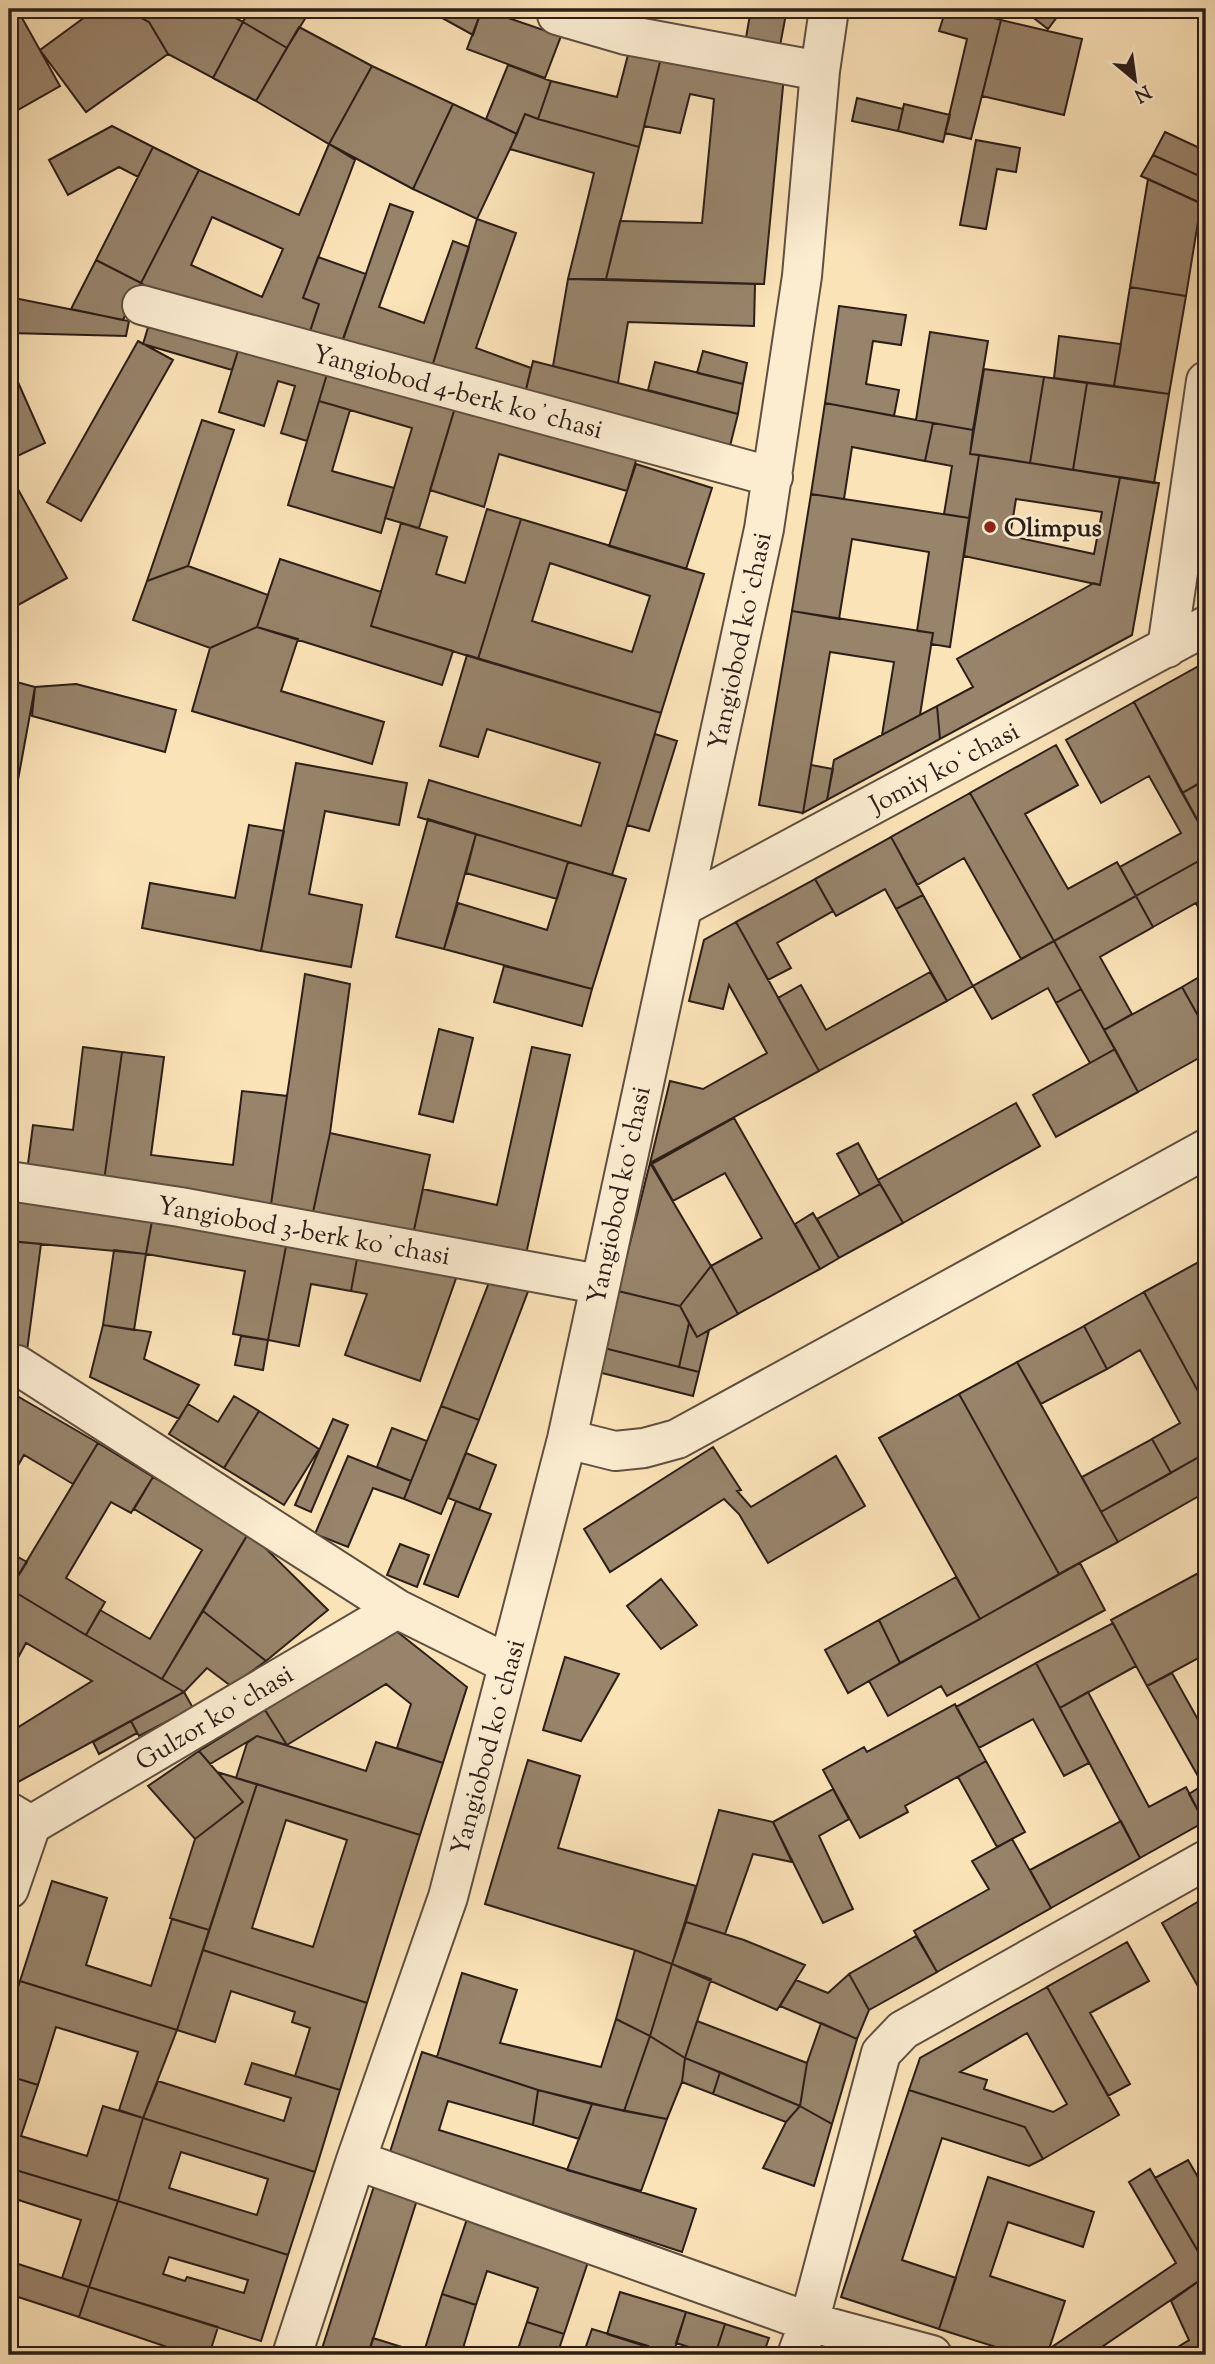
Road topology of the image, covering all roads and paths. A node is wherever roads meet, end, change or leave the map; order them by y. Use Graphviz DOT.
graph roads {
  1 [pos="829,9"];
  2 [pos="557,15"];
  3 [pos="820,71"];
  4 [pos="142,305"];
  5 [pos="1206,381"];
  6 [pos="773,477"];
  7 [pos="1206,626"];
  8 [pos="1167,648"];
  9 [pos="682,907"];
  10 [pos="1206,1150"];
  11 [pos="9,1181"];
  12 [pos="598,1284"];
  13 [pos="17,1365"];
  14 [pos="567,1439"];
  15 [pos="397,1609"];
  16 [pos="509,1664"];
  17 [pos="20,1818"];
  18 [pos="1206,1860"];
  19 [pos="9,1889"];
  20 [pos="356,2160"];
  21 [pos="803,2339"];
  22 [pos="292,2355"];
  23 [pos="932,2355"];
  1 -- 3 [label="street, Yangiobod koʻchasi"];
  2 -- 3 [label="street"];
  3 -- 6 [label="street, Yangiobod koʻchasi"];
  4 -- 6 [label="street, Yangiobod 4-berk koʼchasi"];
  5 -- 8 [label="street"];
  6 -- 9 [label="street, Yangiobod koʻchasi"];
  7 -- 8 [label="street, Jomiy koʻchasi"];
  8 -- 9 [label="street, Jomiy koʻchasi"];
  9 -- 12 [label="street, Yangiobod koʻchasi"];
  10 -- 14 [label="street"];
  11 -- 12 [label="street, Yangiobod 3-berk koʼchasi"];
  12 -- 14 [label="street, Yangiobod koʻchasi"];
  13 -- 15 [label="street"];
  14 -- 16 [label="street, Yangiobod koʻchasi"];
  15 -- 16 [label="street"];
  15 -- 17 [label="street, Gulzor koʻchasi"];
  16 -- 20 [label="street, Yangiobod koʻchasi"];
  17 -- 19 [label="street, Gulzor koʻchasi"];
  18 -- 21 [label="street"];
  20 -- 21 [label="street"];
  20 -- 22 [label="street, Yangiobod koʻchasi"];
  21 -- 23 [label="street"];
}
